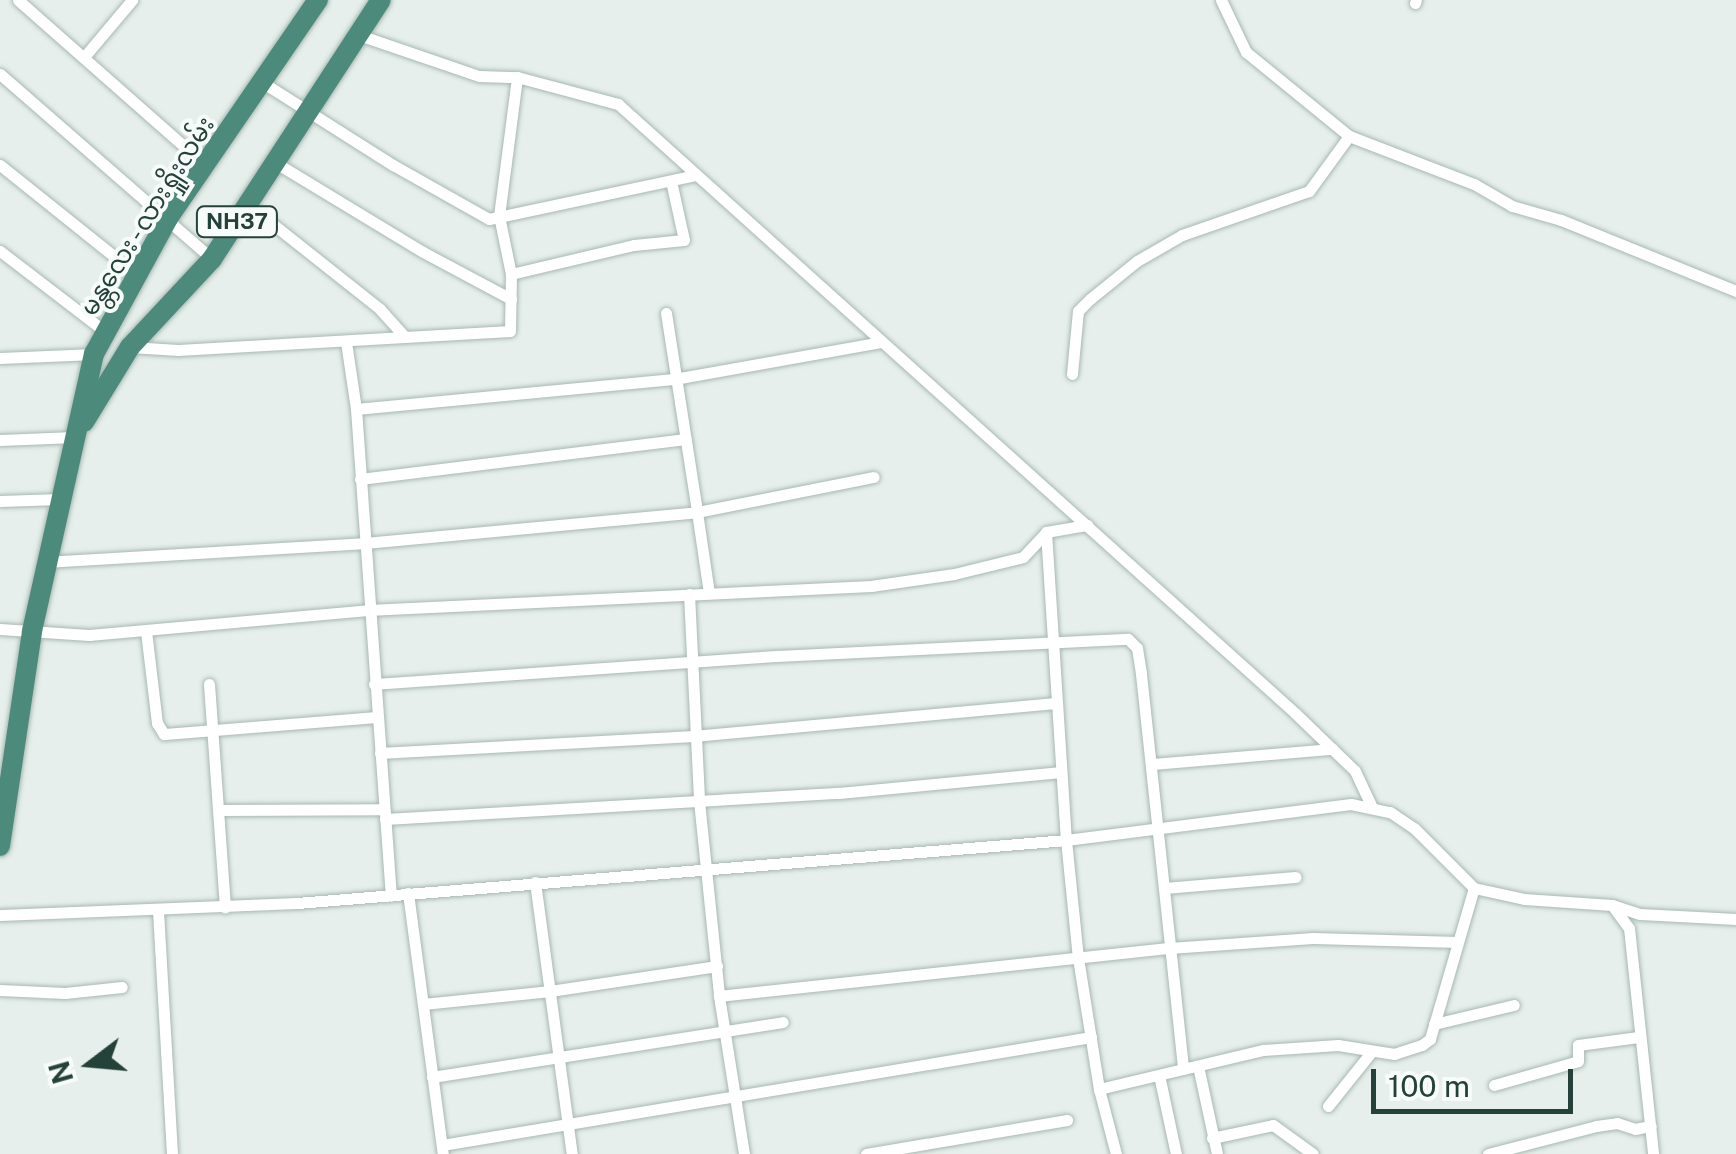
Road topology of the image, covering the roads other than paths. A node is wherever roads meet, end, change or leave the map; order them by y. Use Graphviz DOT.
graph roads {
  1 [pos="18,0"];
  2 [pos="132,0"];
  3 [pos="318,0"];
  4 [pos="381,0"];
  5 [pos="1221,0"];
  6 [pos="359,36"];
  7 [pos="84,58"];
  8 [pos="0,74"];
  9 [pos="516,77"];
  10 [pos="262,82"];
  11 [pos="310,111"];
  12 [pos="1350,136"];
  13 [pos="276,163"];
  14 [pos="205,164"];
  15 [pos="0,165"];
  16 [pos="696,175"];
  17 [pos="671,181"];
  18 [pos="249,205"];
  19 [pos="499,216"];
  20 [pos="168,218"];
  21 [pos="0,251"];
  22 [pos="212,259"];
  23 [pos="136,273"];
  24 [pos="510,274"];
  25 [pos="1736,291"];
  26 [pos="511,299"];
  27 [pos="666,313"];
  28 [pos="103,330"];
  29 [pos="405,337"];
  30 [pos="346,342"];
  31 [pos="881,342"];
  32 [pos="0,345"];
  33 [pos="130,347"];
  34 [pos="94,354"];
  35 [pos="6,357"];
  36 [pos="1072,374"];
  37 [pos="674,380"];
  38 [pos="356,409"];
  39 [pos="77,434"];
  40 [pos="686,439"];
  41 [pos="0,440"];
  42 [pos="874,477"];
  43 [pos="360,480"];
  44 [pos="60,499"];
  45 [pos="0,501"];
  46 [pos="698,512"];
  47 [pos="1087,525"];
  48 [pos="1046,532"];
  49 [pos="364,543"];
  50 [pos="46,562"];
  51 [pos="709,593"];
  52 [pos="689,594"];
  53 [pos="368,610"];
  54 [pos="0,629"];
  55 [pos="32,631"];
  56 [pos="146,631"];
  57 [pos="1051,642"];
  58 [pos="692,664"];
  59 [pos="209,684"];
  60 [pos="374,684"];
  61 [pos="1055,704"];
  62 [pos="377,717"];
  63 [pos="212,728"];
  64 [pos="693,736"];
  65 [pos="1332,749"];
  66 [pos="380,753"];
  67 [pos="1152,764"];
  68 [pos="1060,772"];
  69 [pos="699,801"];
  70 [pos="1371,806"];
  71 [pos="218,810"];
  72 [pos="384,814"];
  73 [pos="1160,830"];
  74 [pos="1066,840"];
  75 [pos="0,846"];
  76 [pos="706,867"];
  77 [pos="1296,877"];
  78 [pos="534,882"];
  79 [pos="1164,888"];
  80 [pos="1474,888"];
  81 [pos="408,893"];
  82 [pos="391,896"];
  83 [pos="1612,905"];
  84 [pos="225,907"];
  85 [pos="158,911"];
  86 [pos="1640,914"];
  87 [pos="0,915"];
  88 [pos="1736,920"];
  89 [pos="1629,928"];
  90 [pos="1458,942"];
  91 [pos="1168,948"];
  92 [pos="1078,958"];
  93 [pos="717,966"];
  94 [pos="122,988"];
  95 [pos="0,990"];
  96 [pos="550,991"];
  97 [pos="719,996"];
  98 [pos="423,1004"];
  99 [pos="1514,1005"];
  100 [pos="784,1022"];
  101 [pos="1434,1024"];
  102 [pos="724,1030"];
  103 [pos="1090,1037"];
  104 [pos="1638,1037"];
  105 [pos="1372,1050"];
  106 [pos="558,1056"];
  107 [pos="1198,1066"];
  108 [pos="1183,1070"];
  109 [pos="1159,1075"];
  110 [pos="432,1077"];
  111 [pos="1494,1085"];
  112 [pos="1100,1089"];
  113 [pos="734,1098"];
  114 [pos="1328,1106"];
  115 [pos="1067,1120"];
  116 [pos="569,1124"];
  117 [pos="1651,1126"];
  118 [pos="1212,1138"];
  119 [pos="443,1149"];
  120 [pos="172,1154"];
  121 [pos="572,1154"];
  122 [pos="744,1154"];
  123 [pos="866,1154"];
  124 [pos="1116,1154"];
  125 [pos="1176,1154"];
  126 [pos="1217,1154"];
  127 [pos="1313,1154"];
  128 [pos="1488,1154"];
  129 [pos="1653,1154"];
  1 -- 7 [label="street"];
  2 -- 7 [label="street"];
  3 -- 10 [label="highway, မန္တလေး - လားရှိုးလမ်း / NH37"];
  4 -- 6 [label="highway, NH37"];
  5 -- 12 [label="street"];
  6 -- 9 [label="street"];
  6 -- 11 [label="highway, NH37"];
  7 -- 14 [label="street"];
  8 -- 20 [label="street"];
  9 -- 16 [label="street"];
  9 -- 19 [label="street"];
  10 -- 11 [label="street"];
  10 -- 14 [label="highway, မန္တလေး - လားရှိုးလမ်း / NH37"];
  11 -- 13 [label="highway, NH37"];
  11 -- 19 [label="street"];
  12 -- 25 [label="street"];
  12 -- 36 [label="street"];
  13 -- 18 [label="highway, NH37"];
  13 -- 26 [label="street"];
  14 -- 20 [label="highway, မန္တလေး - လားရှိုးလမ်း / NH37"];
  15 -- 23 [label="street"];
  16 -- 17 [label="street"];
  16 -- 31 [label="street"];
  17 -- 19 [label="street"];
  17 -- 24 [label="street"];
  18 -- 22 [label="highway, NH37"];
  18 -- 29 [label="street"];
  19 -- 24 [label="street"];
  20 -- 22 [label="street"];
  20 -- 23 [label="highway, မန္တလေး - လားရှိုးလမ်း / NH37"];
  21 -- 28 [label="street"];
  22 -- 33 [label="highway, NH37"];
  23 -- 28 [label="highway, မန္တလေး - လားရှိုးလမ်း / NH37"];
  24 -- 26 [label="street"];
  26 -- 29 [label="street"];
  27 -- 37 [label="street"];
  28 -- 34 [label="highway, မန္တလေး - လားရှိုးလမ်း / NH37"];
  29 -- 30 [label="street"];
  30 -- 33 [label="street"];
  30 -- 38 [label="street"];
  31 -- 37 [label="street"];
  31 -- 47 [label="street"];
  32 -- 35 [label="street"];
  33 -- 39 [label="highway, NH37"];
  34 -- 35 [label="street"];
  34 -- 39 [label="highway, မန္တလေး - လားရှိုးလမ်း / NH37"];
  37 -- 38 [label="street"];
  37 -- 40 [label="street"];
  38 -- 43 [label="street"];
  39 -- 41 [label="street"];
  39 -- 44 [label="highway, NH37"];
  40 -- 43 [label="street"];
  40 -- 46 [label="street"];
  42 -- 46 [label="street"];
  43 -- 49 [label="street"];
  44 -- 45 [label="street"];
  44 -- 50 [label="highway, NH37"];
  46 -- 49 [label="street"];
  46 -- 51 [label="street"];
  47 -- 48 [label="street"];
  47 -- 65 [label="street"];
  48 -- 51 [label="street"];
  48 -- 57 [label="street"];
  49 -- 50 [label="street"];
  49 -- 53 [label="street"];
  50 -- 55 [label="highway, NH37"];
  51 -- 52 [label="street"];
  52 -- 53 [label="street"];
  52 -- 58 [label="street"];
  53 -- 56 [label="street"];
  53 -- 60 [label="street"];
  54 -- 55 [label="street"];
  55 -- 56 [label="street"];
  55 -- 75 [label="highway, NH37"];
  56 -- 63 [label="street"];
  57 -- 58 [label="street"];
  57 -- 61 [label="street"];
  57 -- 67 [label="street"];
  58 -- 60 [label="street"];
  58 -- 64 [label="street"];
  59 -- 63 [label="street"];
  60 -- 62 [label="street"];
  61 -- 64 [label="street"];
  61 -- 68 [label="street"];
  62 -- 63 [label="street"];
  62 -- 66 [label="street"];
  63 -- 71 [label="street"];
  64 -- 66 [label="street"];
  64 -- 69 [label="street"];
  65 -- 67 [label="street"];
  65 -- 70 [label="street"];
  66 -- 72 [label="street"];
  67 -- 73 [label="street"];
  68 -- 69 [label="street"];
  68 -- 74 [label="street"];
  69 -- 72 [label="street"];
  69 -- 76 [label="street"];
  70 -- 73 [label="street"];
  70 -- 80 [label="street"];
  71 -- 72 [label="street"];
  71 -- 84 [label="street"];
  72 -- 82 [label="street"];
  73 -- 74 [label="street"];
  73 -- 79 [label="street"];
  74 -- 76 [label="street"];
  74 -- 92 [label="street"];
  76 -- 78 [label="street"];
  76 -- 93 [label="street"];
  77 -- 79 [label="street"];
  78 -- 81 [label="street"];
  78 -- 96 [label="street"];
  79 -- 91 [label="street"];
  80 -- 83 [label="street"];
  80 -- 90 [label="street"];
  81 -- 82 [label="street"];
  81 -- 98 [label="street"];
  82 -- 84 [label="street"];
  83 -- 86 [label="street"];
  83 -- 89 [label="street"];
  84 -- 85 [label="street"];
  85 -- 87 [label="street"];
  85 -- 120 [label="street"];
  86 -- 88 [label="street"];
  86 -- 89 [label="street"];
  89 -- 104 [label="street"];
  90 -- 91 [label="street"];
  90 -- 101 [label="street"];
  91 -- 92 [label="street"];
  91 -- 108 [label="street"];
  92 -- 97 [label="street"];
  92 -- 103 [label="street"];
  93 -- 96 [label="street"];
  93 -- 97 [label="street"];
  94 -- 95 [label="street"];
  96 -- 98 [label="street"];
  96 -- 106 [label="street"];
  97 -- 102 [label="street"];
  98 -- 110 [label="street"];
  99 -- 101 [label="street"];
  100 -- 102 [label="street"];
  101 -- 105 [label="street"];
  102 -- 106 [label="street"];
  102 -- 113 [label="street"];
  103 -- 112 [label="street"];
  103 -- 113 [label="street"];
  104 -- 111 [label="street"];
  104 -- 117 [label="street"];
  105 -- 107 [label="street"];
  105 -- 114 [label="street"];
  106 -- 110 [label="street"];
  106 -- 116 [label="street"];
  107 -- 108 [label="street"];
  107 -- 118 [label="street"];
  108 -- 109 [label="street"];
  109 -- 112 [label="street"];
  109 -- 125 [label="street"];
  110 -- 119 [label="street"];
  112 -- 124 [label="street"];
  113 -- 116 [label="street"];
  113 -- 122 [label="street"];
  115 -- 123 [label="street"];
  116 -- 119 [label="street"];
  116 -- 121 [label="street"];
  117 -- 128 [label="street"];
  117 -- 129 [label="street"];
  118 -- 126 [label="street"];
  118 -- 127 [label="street"];
}
